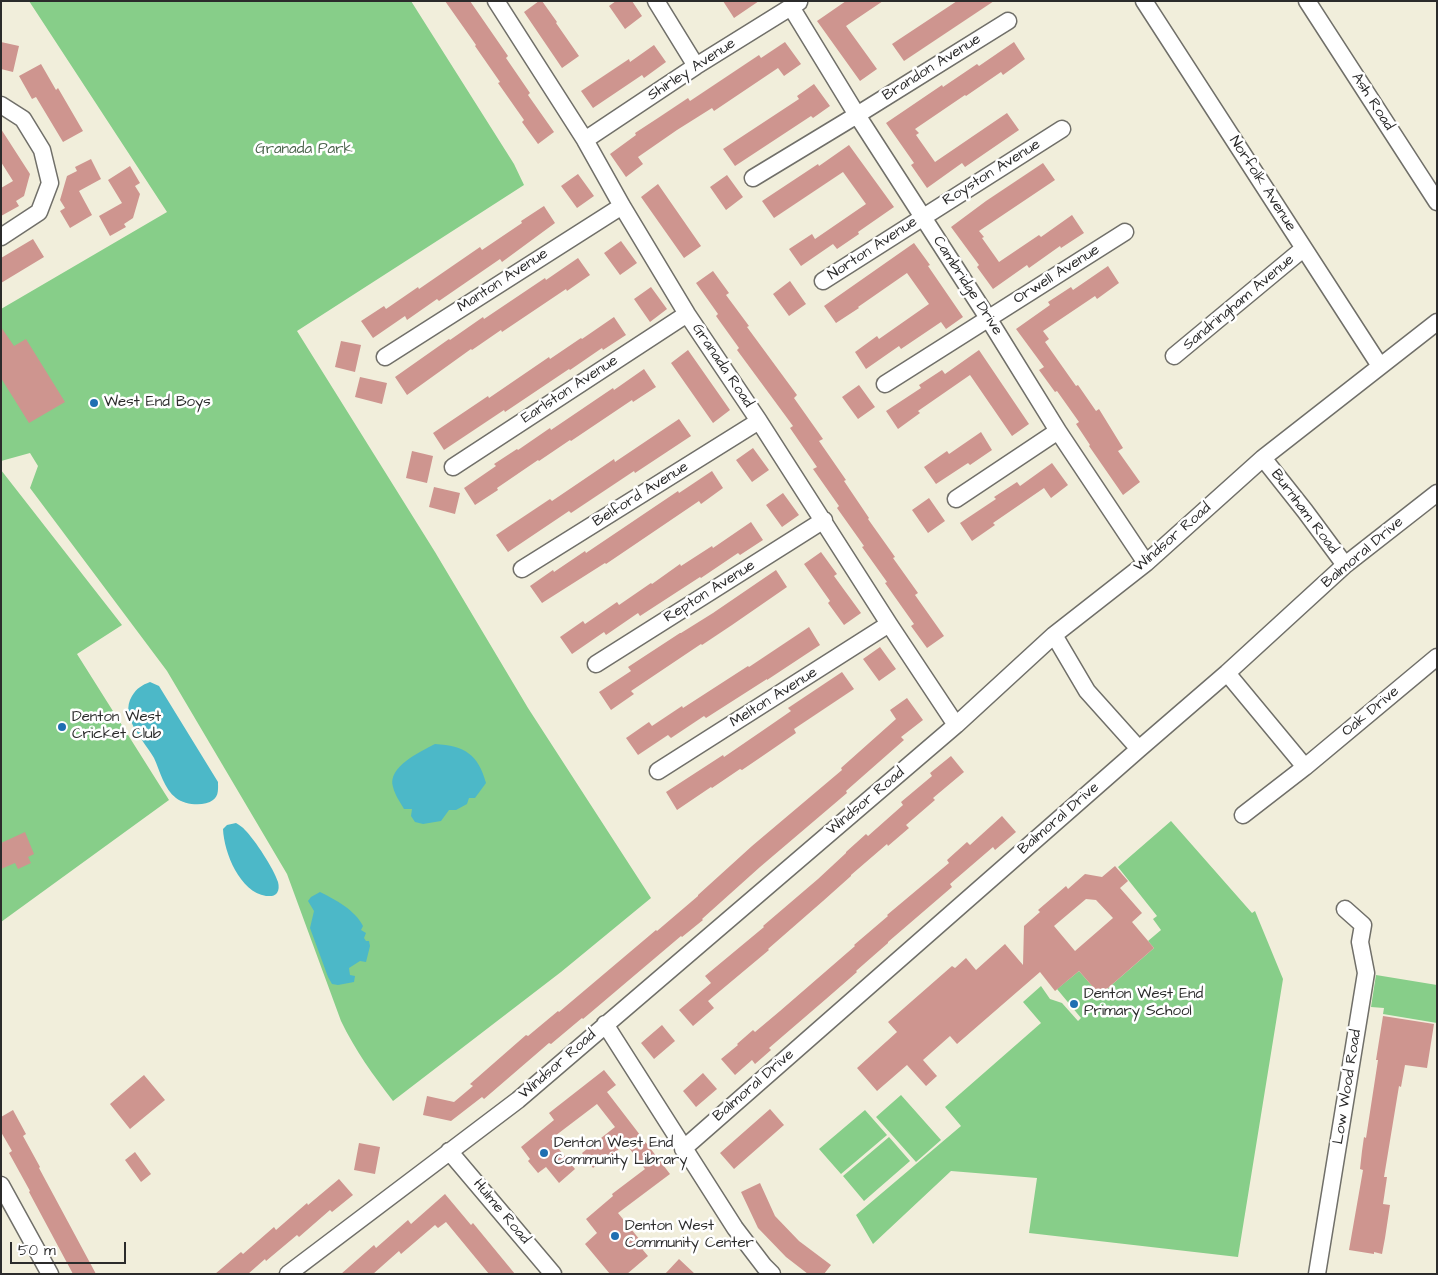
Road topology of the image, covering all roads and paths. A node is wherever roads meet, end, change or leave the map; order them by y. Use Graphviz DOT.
graph roads {
  1 [pos="496,1"];
  2 [pos="656,1"];
  3 [pos="1144,1"];
  4 [pos="1307,1"];
  5 [pos="795,4"];
  6 [pos="1008,21"];
  7 [pos="696,66"];
  8 [pos="1,105"];
  9 [pos="857,116"];
  10 [pos="1062,129"];
  11 [pos="585,140"];
  12 [pos="753,178"];
  13 [pos="1437,202"];
  14 [pos="622,206"];
  15 [pos="923,216"];
  16 [pos="1125,232"];
  17 [pos="1,237"];
  18 [pos="1303,249"];
  19 [pos="823,281"];
  20 [pos="687,314"];
  21 [pos="988,318"];
  22 [pos="1437,322"];
  23 [pos="1174,356"];
  24 [pos="385,357"];
  25 [pos="1380,366"];
  26 [pos="884,384"];
  27 [pos="759,421"];
  28 [pos="1058,431"];
  29 [pos="1263,458"];
  30 [pos="453,467"];
  31 [pos="1437,493"];
  32 [pos="956,499"];
  33 [pos="824,520"];
  34 [pos="1146,563"];
  35 [pos="1345,566"];
  36 [pos="522,570"];
  37 [pos="889,624"];
  38 [pos="1054,635"];
  39 [pos="1437,657"];
  40 [pos="596,664"];
  41 [pos="1228,674"];
  42 [pos="956,725"];
  43 [pos="1139,748"];
  44 [pos="1306,767"];
  45 [pos="658,772"];
  46 [pos="1244,815"];
  47 [pos="1345,908"];
  48 [pos="605,1024"];
  49 [pos="684,1149"];
  50 [pos="449,1151"];
  51 [pos="1,1185"];
  52 [pos="545,1271"];
  53 [pos="50,1274"];
  54 [pos="288,1274"];
  55 [pos="772,1274"];
  56 [pos="1317,1274"];
  1 -- 11 [label="street, Granada Road"];
  2 -- 7 [label="street"];
  3 -- 18 [label="street, Norfolk Avenue"];
  4 -- 13 [label="street, Ash Road"];
  5 -- 7 [label="street, Shirley Avenue"];
  5 -- 9 [label="street, Cambridge Drive"];
  6 -- 9 [label="street, Brandon Avenue"];
  7 -- 11 [label="street, Shirley Avenue"];
  8 -- 17 [label="street"];
  9 -- 12 [label="street, Brandon Avenue"];
  9 -- 15 [label="street, Cambridge Drive"];
  10 -- 15 [label="street, Royston Avenue"];
  11 -- 14 [label="street, Granada Road"];
  14 -- 20 [label="street, Granada Road"];
  14 -- 24 [label="street, Manton Avenue"];
  15 -- 19 [label="street, Norton Avenue"];
  15 -- 21 [label="street, Cambridge Drive"];
  16 -- 21 [label="street, Orwell Avenue"];
  18 -- 23 [label="street, Sandringham Avenue"];
  18 -- 25 [label="street, Norfolk Avenue"];
  20 -- 27 [label="street, Granada Road"];
  20 -- 30 [label="street, Earlston Avenue"];
  21 -- 26 [label="street, Orwell Avenue"];
  21 -- 28 [label="street, Cambridge Drive"];
  22 -- 25 [label="street, Windsor Road"];
  25 -- 29 [label="street, Windsor Road"];
  27 -- 33 [label="street, Granada Road"];
  27 -- 36 [label="street, Belford Avenue"];
  28 -- 32 [label="street"];
  28 -- 34 [label="street, Cambridge Drive"];
  29 -- 34 [label="street, Windsor Road"];
  29 -- 35 [label="street, Burnham Road"];
  31 -- 35 [label="street, Balmoral Drive"];
  33 -- 37 [label="street, Granada Road"];
  33 -- 40 [label="street, Repton Avenue"];
  34 -- 38 [label="street, Windsor Road"];
  35 -- 41 [label="street, Balmoral Drive"];
  37 -- 42 [label="street, Granada Road"];
  37 -- 45 [label="street, Melton Avenue"];
  38 -- 42 [label="street, Windsor Road"];
  38 -- 43 [label="street"];
  39 -- 44 [label="street, Oak Drive"];
  41 -- 43 [label="street, Balmoral Drive"];
  41 -- 44 [label="street"];
  42 -- 48 [label="street, Windsor Road"];
  43 -- 49 [label="street, Balmoral Drive"];
  44 -- 46 [label="street, Oak Drive"];
  47 -- 56 [label="street, Low Wood Road"];
  48 -- 49 [label="street"];
  48 -- 50 [label="street, Windsor Road"];
  49 -- 55 [label="street"];
  50 -- 52 [label="street, Hulme Road"];
  50 -- 54 [label="street, Windsor Road"];
  51 -- 53 [label="street"];
}
